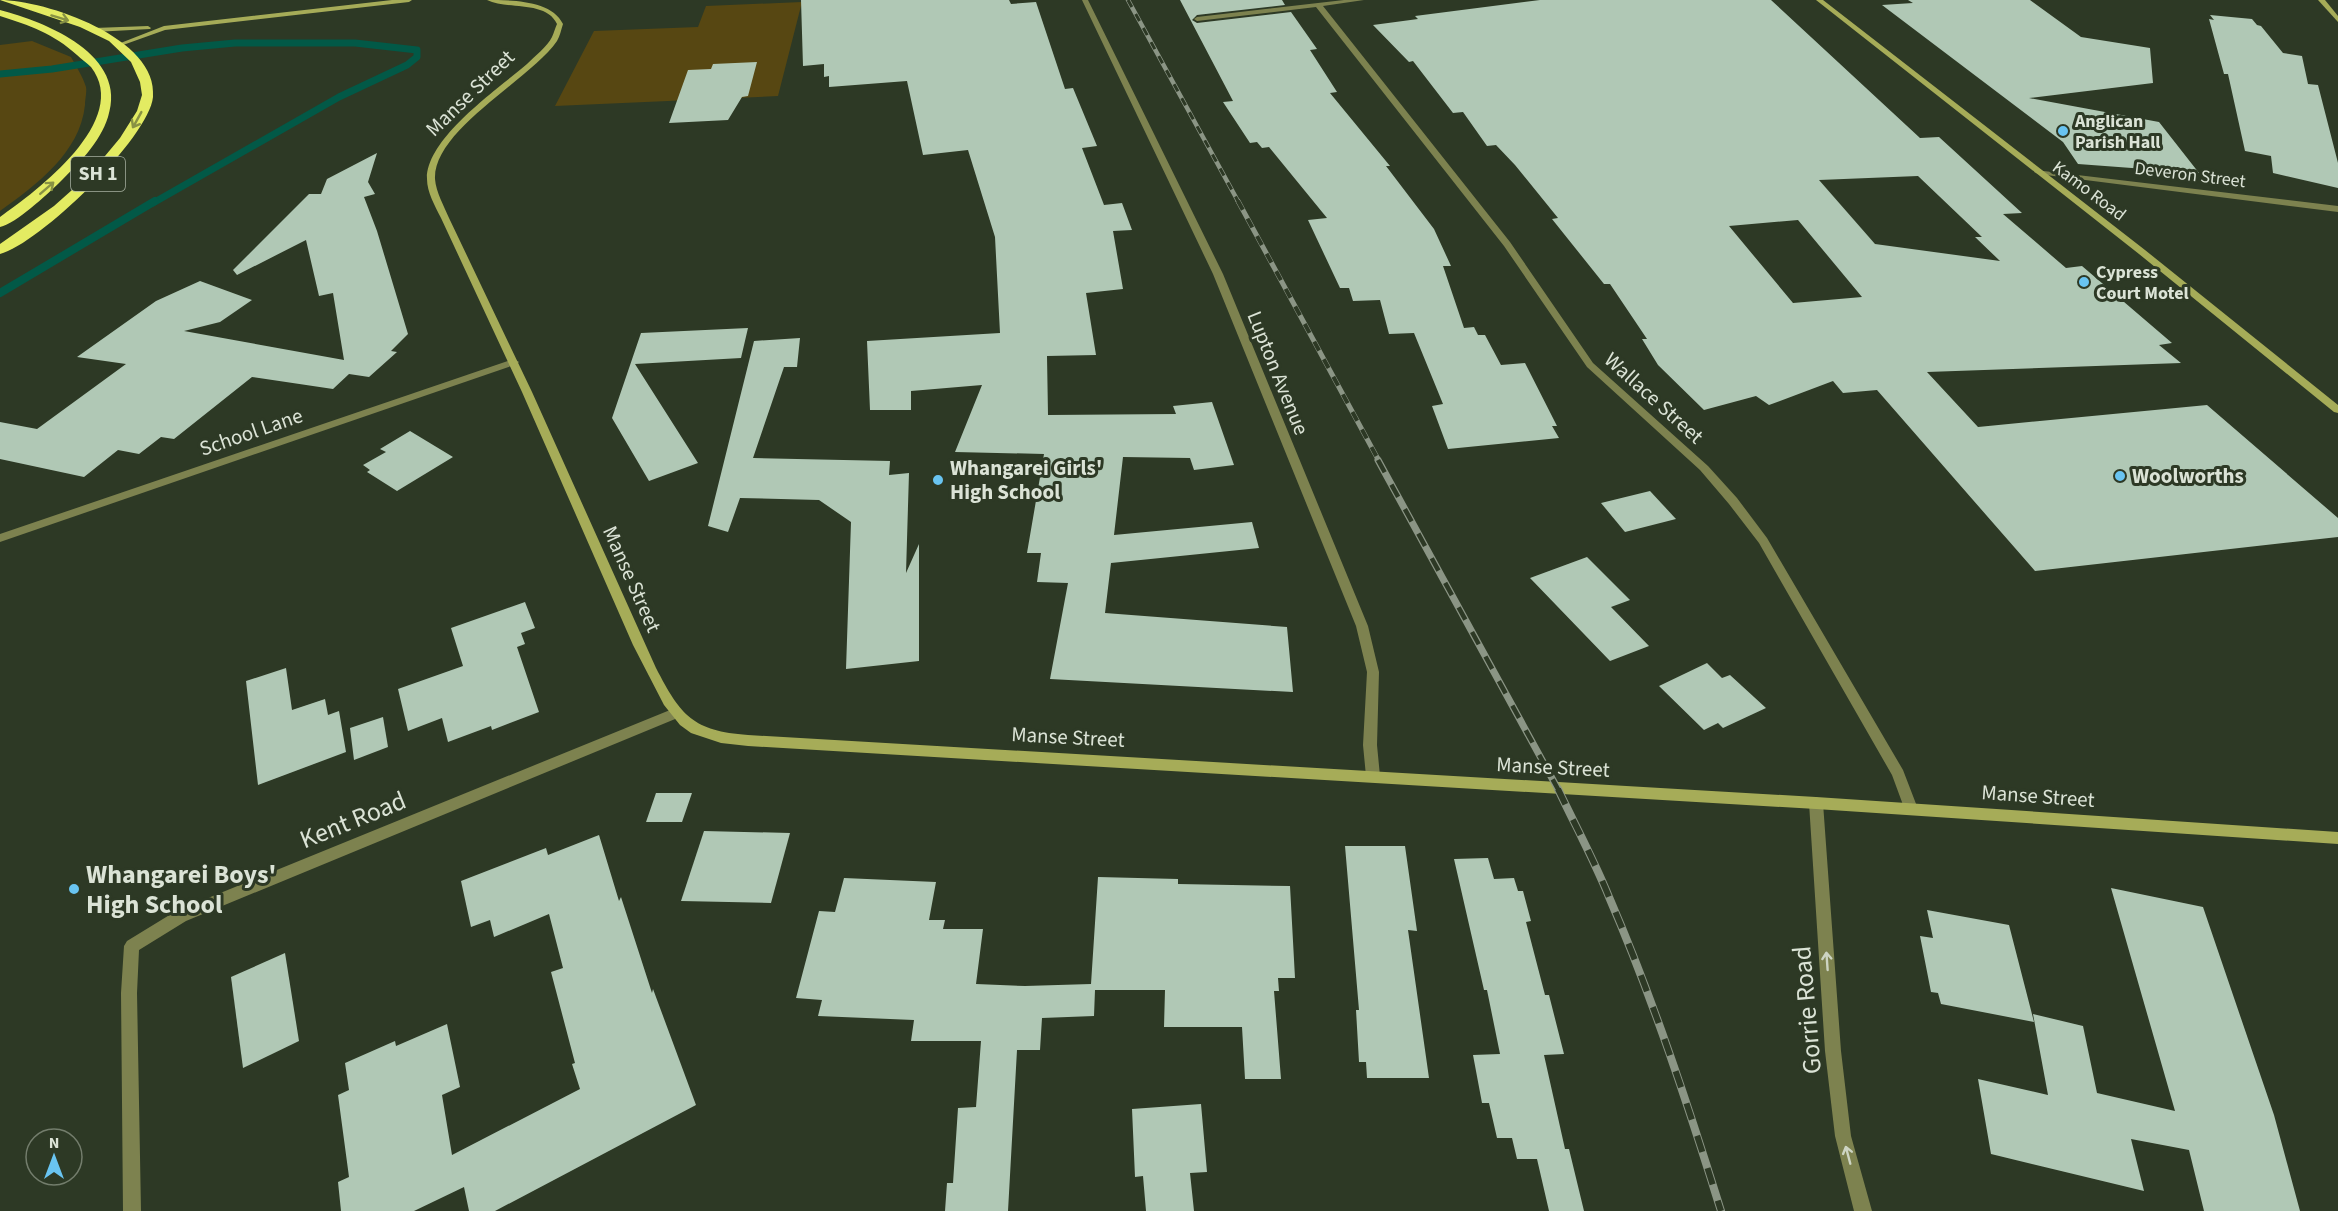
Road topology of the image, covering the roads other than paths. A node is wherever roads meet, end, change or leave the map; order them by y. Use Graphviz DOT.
graph roads {
  1 [pos="5,0"];
  2 [pos="409,0"];
  3 [pos="490,0"];
  4 [pos="1085,0"];
  5 [pos="1361,0"];
  6 [pos="1819,0"];
  7 [pos="2321,0"];
  8 [pos="1318,5"];
  9 [pos="0,13"];
  10 [pos="1197,19"];
  11 [pos="2338,20"];
  12 [pos="164,28"];
  13 [pos="94,30"];
  14 [pos="124,48"];
  15 [pos="2038,172"];
  16 [pos="2338,209"];
  17 [pos="0,223"];
  18 [pos="0,250"];
  19 [pos="514,362"];
  20 [pos="2338,410"];
  21 [pos="0,538"];
  22 [pos="675,713"];
  23 [pos="1373,776"];
  24 [pos="1816,802"];
  25 [pos="1911,809"];
  26 [pos="2338,838"];
  27 [pos="132,1211"];
  28 [pos="1863,1211"];
  1 -- 13 [label="highway, SH 1, one-way"];
  2 -- 12 [label="street"];
  3 -- 19 [label="street, Manse Street"];
  4 -- 23 [label="street, Lupton Avenue"];
  5 -- 8 [label="street"];
  6 -- 15 [label="street, Kamo Road"];
  7 -- 11 [label="street"];
  8 -- 10 [label="street"];
  8 -- 25 [label="street, Wallace Street"];
  17 -- 9 [label="highway, SH 1, one-way"];
  12 -- 13 [label="street"];
  12 -- 14 [label="street"];
  13 -- 14 [label="highway, SH 1"];
  14 -- 18 [label="highway, SH 1, one-way"];
  15 -- 16 [label="street, Deveron Street"];
  15 -- 20 [label="street, Kamo Road"];
  19 -- 21 [label="street, School Lane"];
  19 -- 22 [label="street, Manse Street"];
  22 -- 23 [label="street, Manse Street"];
  22 -- 27 [label="street, Kent Road"];
  23 -- 24 [label="street, Manse Street"];
  24 -- 25 [label="street, Manse Street"];
  28 -- 24 [label="street, Gorrie Road, one-way"];
  25 -- 26 [label="street, Manse Street"];
}
